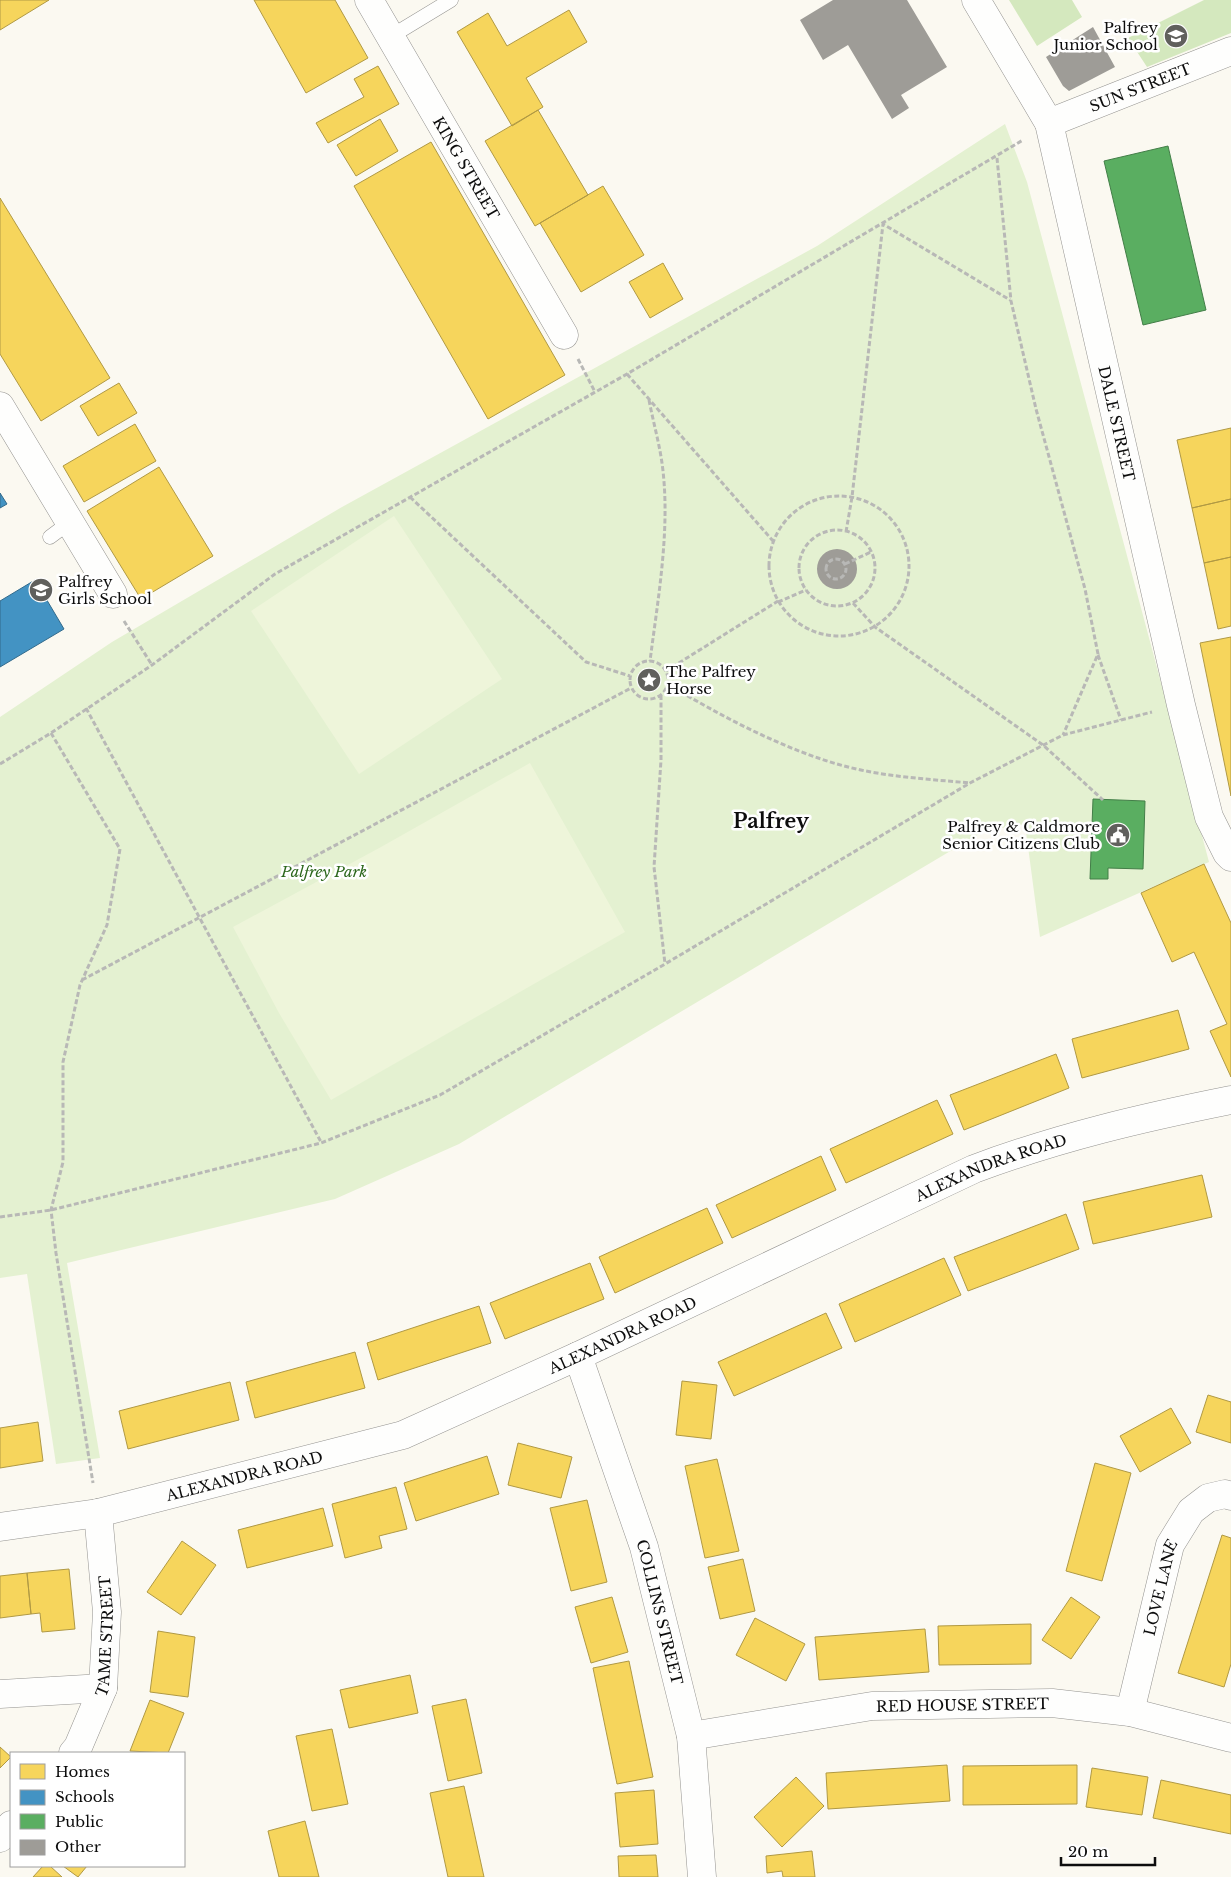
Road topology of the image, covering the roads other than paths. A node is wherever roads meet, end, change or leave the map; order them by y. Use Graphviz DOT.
graph roads {
  1 [pos="369,0"];
  2 [pos="450,0"];
  3 [pos="976,0"];
  4 [pos="390,37"];
  5 [pos="1231,51"];
  6 [pos="1049,123"];
  7 [pos="564,335"];
  8 [pos="0,406"];
  9 [pos="113,594"];
  10 [pos="1231,857"];
  11 [pos="1231,1100"];
  12 [pos="578,1356"];
  13 [pos="1231,1496"];
  14 [pos="98,1512"];
  15 [pos="0,1527"];
  16 [pos="103,1688"];
  17 [pos="0,1694"];
  18 [pos="1130,1712"];
  19 [pos="691,1736"];
  20 [pos="1231,1738"];
  21 [pos="74,1752"];
  22 [pos="10,1826"];
  23 [pos="0,1838"];
  24 [pos="702,1877"];
  1 -- 4 [label="street, KING STREET"];
  2 -- 4 [label="lane"];
  3 -- 6 [label="street, DALE STREET"];
  4 -- 7 [label="street, KING STREET"];
  5 -- 6 [label="street, SUN STREET"];
  6 -- 10 [label="street, DALE STREET"];
  8 -- 9 [label="street"];
  11 -- 12 [label="street, ALEXANDRA ROAD"];
  12 -- 14 [label="street, ALEXANDRA ROAD"];
  12 -- 19 [label="street, COLLINS STREET"];
  13 -- 18 [label="street, LOVE LANE"];
  14 -- 15 [label="street, ALEXANDRA ROAD"];
  14 -- 16 [label="street, TAME STREET"];
  16 -- 17 [label="street"];
  16 -- 21 [label="street, TAME STREET"];
  18 -- 19 [label="street, RED HOUSE STREET"];
  18 -- 20 [label="street, RED HOUSE STREET"];
  19 -- 24 [label="street, COLLINS STREET"];
  22 -- 23 [label="street"];
}
